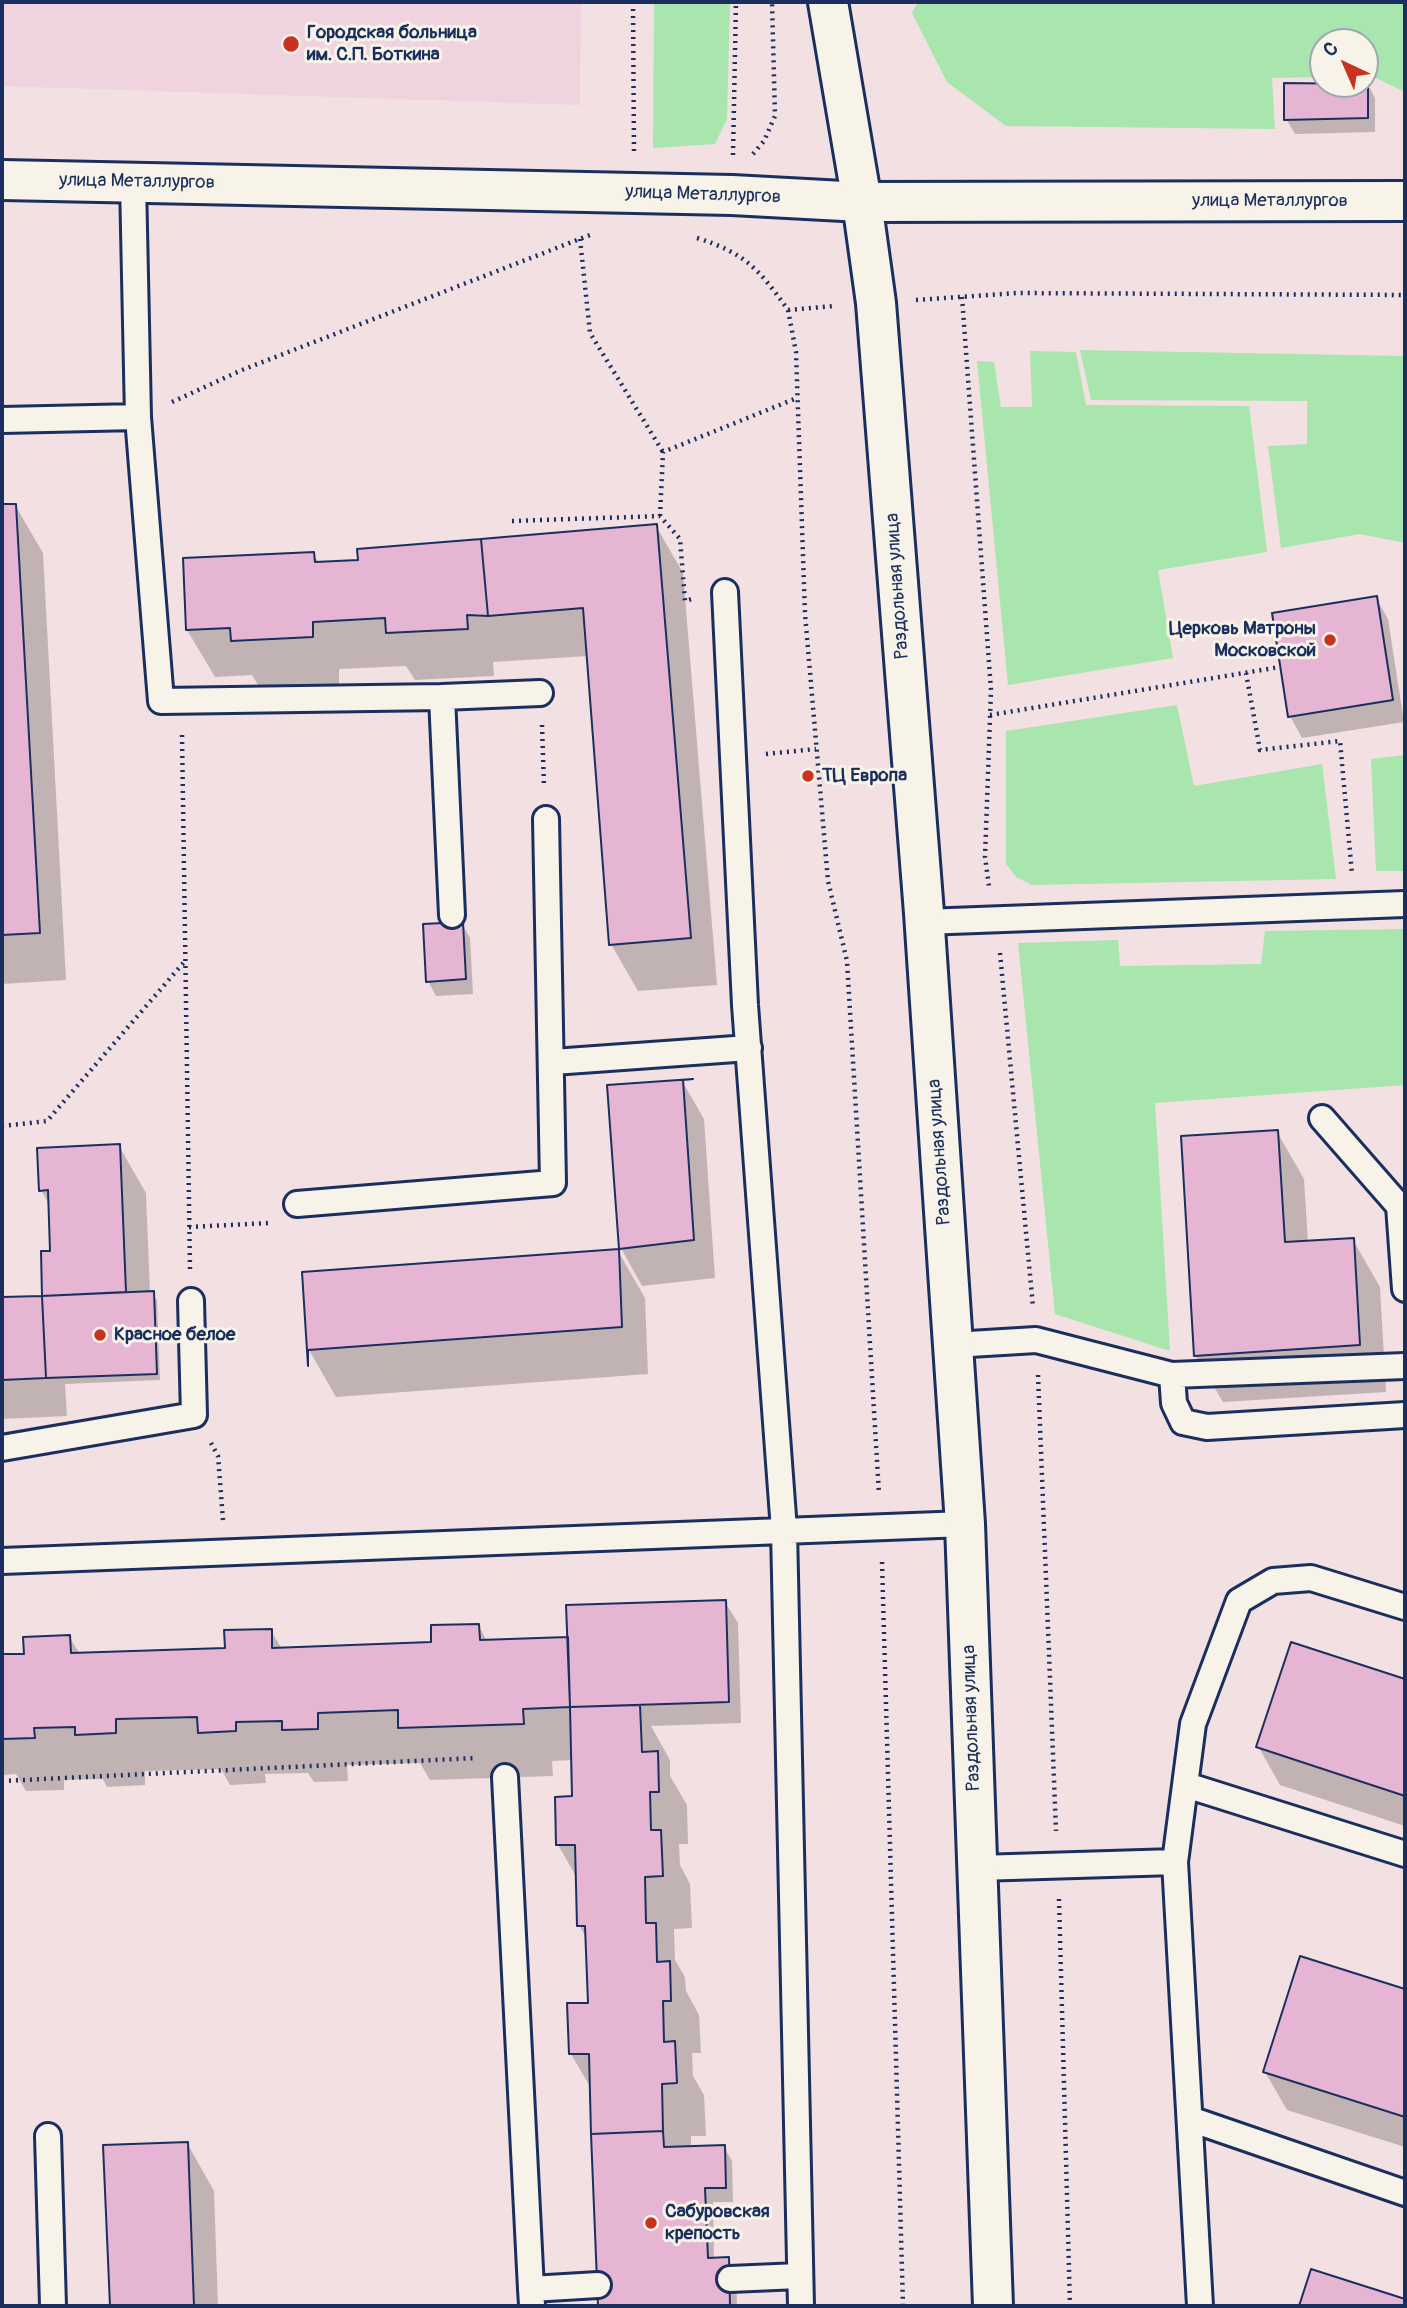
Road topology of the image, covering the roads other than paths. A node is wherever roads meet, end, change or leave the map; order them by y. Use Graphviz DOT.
graph roads {
  1 [pos="828,2"];
  2 [pos="2,180"];
  3 [pos="133,182"];
  4 [pos="1405,201"];
  5 [pos="862,202"];
  6 [pos="138,417"];
  7 [pos="2,420"];
  8 [pos="726,592"];
  9 [pos="540,693"];
  10 [pos="442,697"];
  11 [pos="545,819"];
  12 [pos="1405,904"];
  13 [pos="452,915"];
  14 [pos="924,922"];
  15 [pos="748,1048"];
  16 [pos="552,1062"];
  17 [pos="1322,1118"];
  18 [pos="298,1204"];
  19 [pos="1405,1289"];
  20 [pos="191,1301"];
  21 [pos="953,1345"];
  22 [pos="1405,1366"];
  23 [pos="1172,1375"];
  24 [pos="1405,1415"];
  25 [pos="2,1448"];
  26 [pos="965,1524"];
  27 [pos="784,1530"];
  28 [pos="2,1561"];
  29 [pos="1405,1607"];
  30 [pos="505,1777"];
  31 [pos="1186,1785"];
  32 [pos="1405,1854"];
  33 [pos="1175,1862"];
  34 [pos="978,1868"];
  35 [pos="1190,2119"];
  36 [pos="48,2136"];
  37 [pos="1405,2193"];
  38 [pos="799,2276"];
  39 [pos="730,2279"];
  40 [pos="598,2285"];
  41 [pos="531,2298"];
  42 [pos="53,2306"];
  43 [pos="801,2306"];
  44 [pos="993,2306"];
  45 [pos="1200,2306"];
  1 -- 5 [label="main road, Раздольная улица"];
  2 -- 3 [label="main road, улица Металлургов"];
  3 -- 5 [label="main road, улица Металлургов"];
  3 -- 6 [label="lane"];
  4 -- 5 [label="main road, улица Металлургов"];
  5 -- 14 [label="main road, Раздольная улица"];
  6 -- 7 [label="lane"];
  6 -- 10 [label="lane"];
  8 -- 15 [label="lane"];
  9 -- 10 [label="lane"];
  10 -- 13 [label="lane"];
  11 -- 16 [label="lane"];
  12 -- 14 [label="lane"];
  14 -- 21 [label="main road, Раздольная улица"];
  15 -- 16 [label="lane"];
  15 -- 27 [label="lane"];
  16 -- 18 [label="lane"];
  17 -- 19 [label="lane"];
  20 -- 25 [label="lane"];
  21 -- 23 [label="lane"];
  21 -- 26 [label="main road, Раздольная улица"];
  22 -- 23 [label="lane"];
  23 -- 24 [label="lane"];
  26 -- 27 [label="lane"];
  26 -- 34 [label="main road, Раздольная улица"];
  27 -- 28 [label="lane"];
  27 -- 38 [label="lane"];
  29 -- 31 [label="lane"];
  30 -- 41 [label="lane"];
  31 -- 32 [label="lane"];
  31 -- 33 [label="lane"];
  33 -- 34 [label="lane"];
  33 -- 35 [label="lane"];
  34 -- 44 [label="main road, Раздольная улица"];
  35 -- 37 [label="lane"];
  35 -- 45 [label="lane"];
  36 -- 42 [label="lane"];
  38 -- 39 [label="lane"];
  38 -- 43 [label="lane"];
  40 -- 41 [label="lane"];
}
